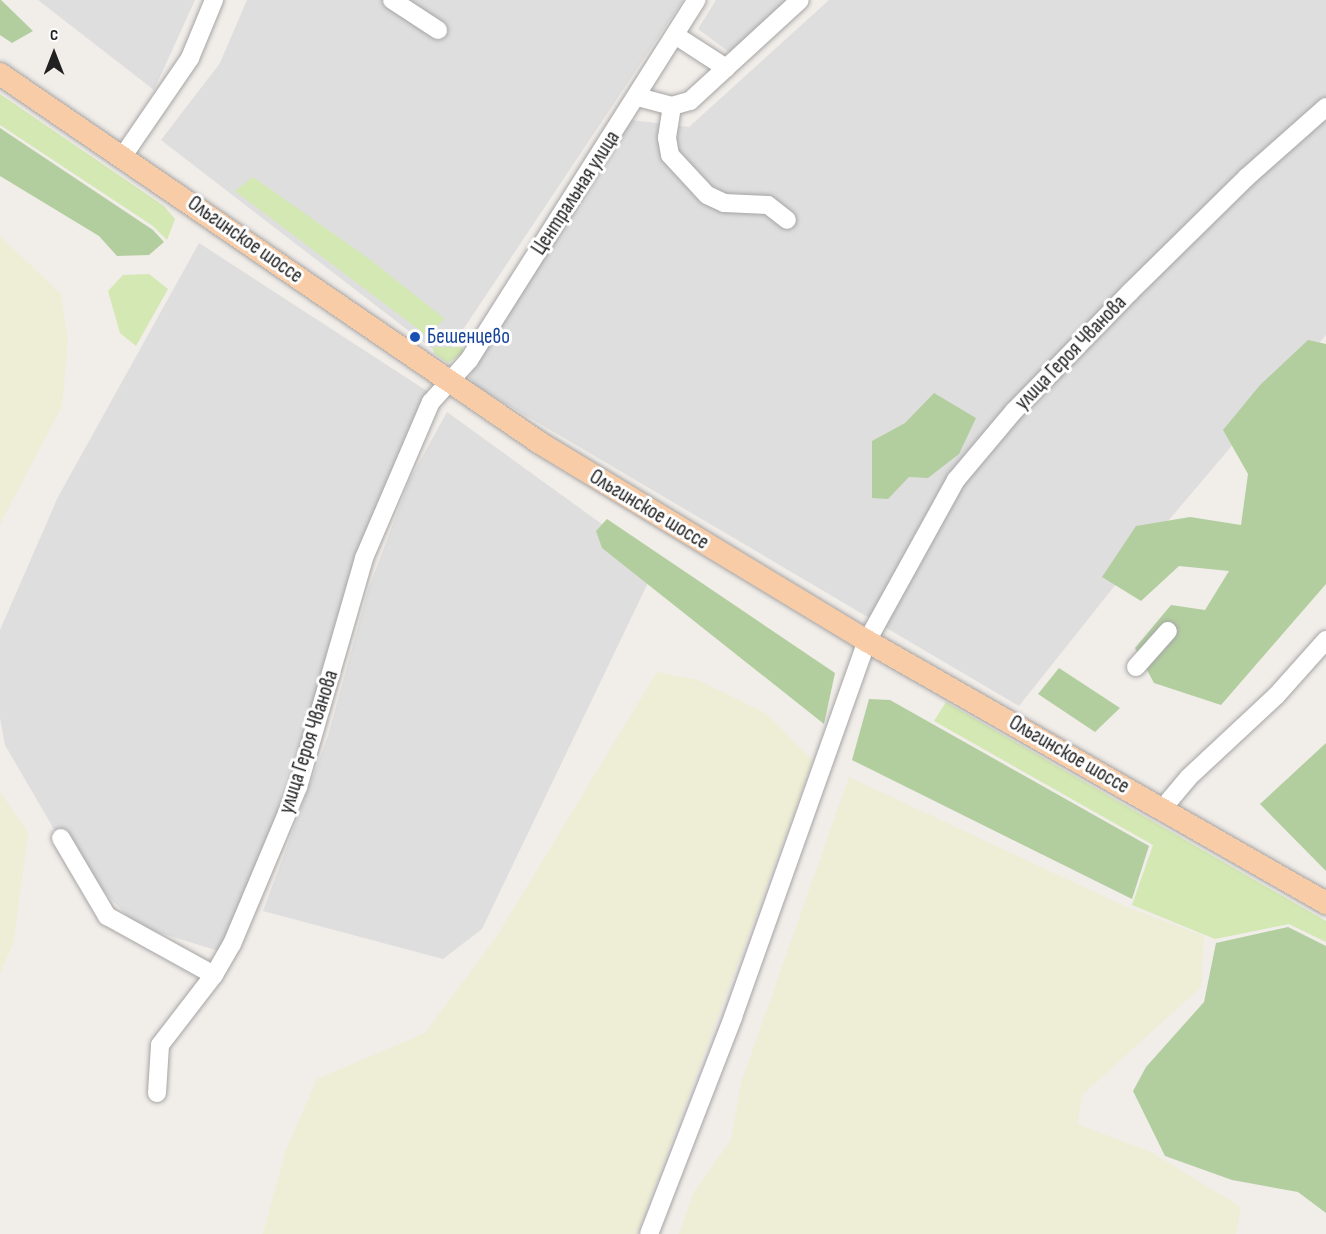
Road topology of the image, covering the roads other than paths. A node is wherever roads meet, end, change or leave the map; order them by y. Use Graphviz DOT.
graph roads {
  1 [pos="214,0"];
  2 [pos="392,0"];
  3 [pos="697,0"];
  4 [pos="800,0"];
  5 [pos="438,30"];
  6 [pos="675,35"];
  7 [pos="726,68"];
  8 [pos="0,74"];
  9 [pos="638,97"];
  10 [pos="672,106"];
  11 [pos="1326,107"];
  12 [pos="123,156"];
  13 [pos="787,220"];
  14 [pos="449,382"];
  15 [pos="1168,631"];
  16 [pos="1326,640"];
  17 [pos="867,641"];
  18 [pos="1136,667"];
  19 [pos="1163,808"];
  20 [pos="61,838"];
  21 [pos="1326,903"];
  22 [pos="214,975"];
  23 [pos="156,1093"];
  24 [pos="649,1234"];
  1 -- 12 [label="street"];
  2 -- 5 [label="street"];
  3 -- 6 [label="street, Центральная улица"];
  4 -- 7 [label="street"];
  6 -- 7 [label="street"];
  6 -- 9 [label="street, Центральная улица"];
  7 -- 10 [label="street"];
  8 -- 12 [label="main road, Ольгинское шоссе"];
  9 -- 10 [label="street"];
  9 -- 14 [label="street, Центральная улица"];
  10 -- 13 [label="street"];
  11 -- 17 [label="street, улица Героя Чванова"];
  12 -- 14 [label="main road, Ольгинское шоссе"];
  14 -- 17 [label="main road, Ольгинское шоссе"];
  14 -- 22 [label="street, улица Героя Чванова"];
  15 -- 18 [label="street"];
  16 -- 19 [label="street"];
  17 -- 19 [label="main road, Ольгинское шоссе"];
  17 -- 24 [label="street, улица Героя Чванова"];
  19 -- 21 [label="main road, Ольгинское шоссе"];
  20 -- 22 [label="street"];
  22 -- 23 [label="street, улица Героя Чванова"];
}
